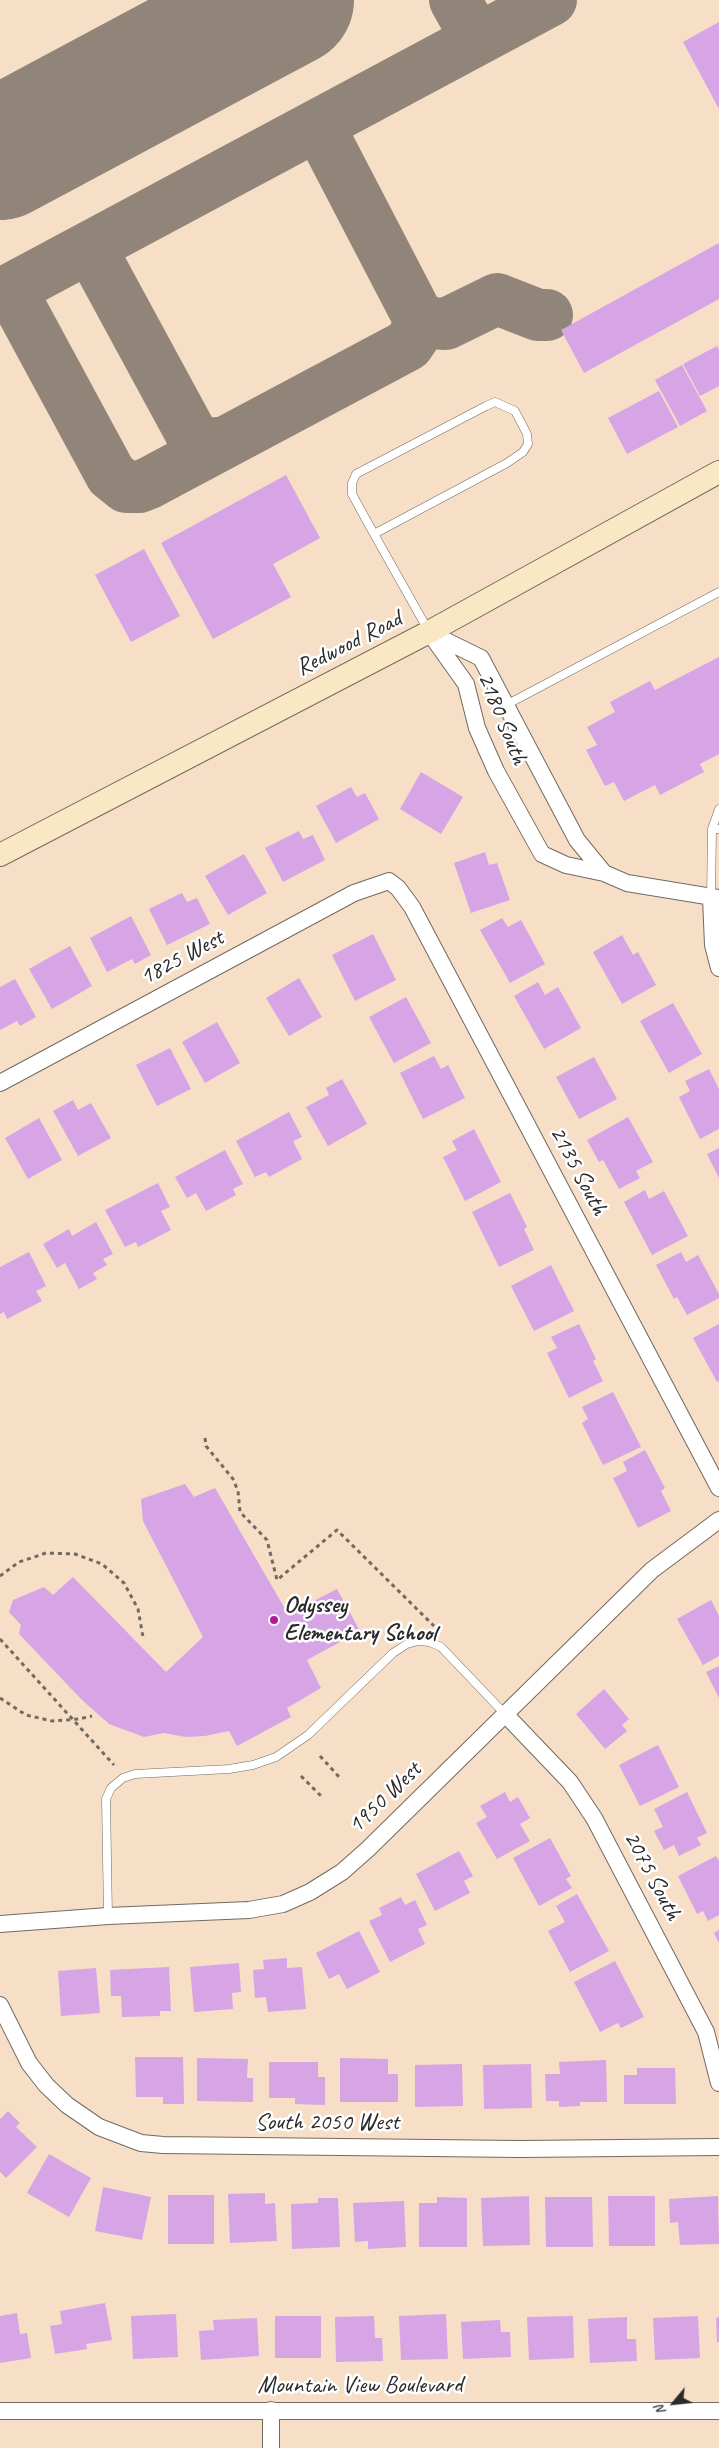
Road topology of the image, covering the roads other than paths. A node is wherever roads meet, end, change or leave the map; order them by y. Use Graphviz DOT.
graph roads {
  1 [pos="719,472"];
  2 [pos="374,534"];
  3 [pos="719,592"];
  4 [pos="429,632"];
  5 [pos="506,705"];
  6 [pos="719,809"];
  7 [pos="715,829"];
  8 [pos="0,855"];
  9 [pos="604,873"];
  10 [pos="389,881"];
  11 [pos="715,898"];
  12 [pos="719,968"];
  13 [pos="0,1083"];
  14 [pos="719,1488"];
  15 [pos="719,1520"];
  16 [pos="505,1714"];
  17 [pos="108,1916"];
  18 [pos="0,1924"];
  19 [pos="0,2005"];
  20 [pos="719,2083"];
  21 [pos="719,2147"];
  22 [pos="271,2410"];
  23 [pos="719,2410"];
  24 [pos="0,2411"];
  25 [pos="272,2448"];
  1 -- 4 [label="main road, Redwood Road"];
  2 -- 2 [label="lane"];
  2 -- 4 [label="lane"];
  3 -- 5 [label="lane"];
  4 -- 5 [label="street, 2180 South"];
  4 -- 8 [label="main road, Redwood Road"];
  4 -- 9 [label="street, 2180 South"];
  5 -- 9 [label="street, 2180 South"];
  6 -- 7 [label="lane"];
  7 -- 11 [label="lane"];
  9 -- 11 [label="street, 2180 South"];
  10 -- 13 [label="street, 1825 West"];
  10 -- 14 [label="street, 2135 South"];
  11 -- 12 [label="street"];
  15 -- 16 [label="street, 1950 West"];
  16 -- 17 [label="street, 1950 West"];
  16 -- 17 [label="lane"];
  16 -- 20 [label="street, 2075 South"];
  17 -- 18 [label="street, 1950 West"];
  19 -- 21 [label="street, South 2050 West"];
  22 -- 23 [label="street, Mountain View Boulevard"];
  22 -- 24 [label="street, Mountain View Boulevard"];
  22 -- 25 [label="street"];
}
